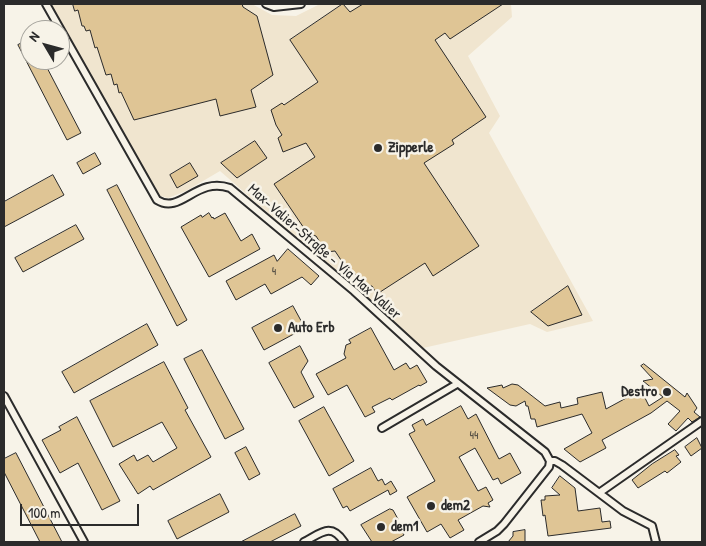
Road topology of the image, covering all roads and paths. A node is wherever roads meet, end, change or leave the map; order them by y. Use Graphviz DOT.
graph roads {
  1 [pos="46,4"];
  2 [pos="266,4"];
  3 [pos="301,4"];
  4 [pos="457,384"];
  5 [pos="4,396"];
  6 [pos="702,421"];
  7 [pos="382,428"];
  8 [pos="550,461"];
  9 [pos="599,494"];
  10 [pos="84,542"];
  11 [pos="304,542"];
  12 [pos="344,542"];
  13 [pos="479,542"];
  14 [pos="656,542"];
  1 -- 4 [label="street, Max-Valier-Straße - Via Max Valier"];
  2 -- 3 [label="street"];
  4 -- 7 [label="street"];
  4 -- 8 [label="street, Max-Valier-Straße - Via Max Valier"];
  5 -- 10 [label="street"];
  6 -- 9 [label="street"];
  8 -- 9 [label="street, Max-Valier-Straße - Via Max Valier"];
  8 -- 13 [label="street"];
  9 -- 14 [label="street, Max-Valier-Straße - Via Max Valier"];
  11 -- 12 [label="street"];
}
